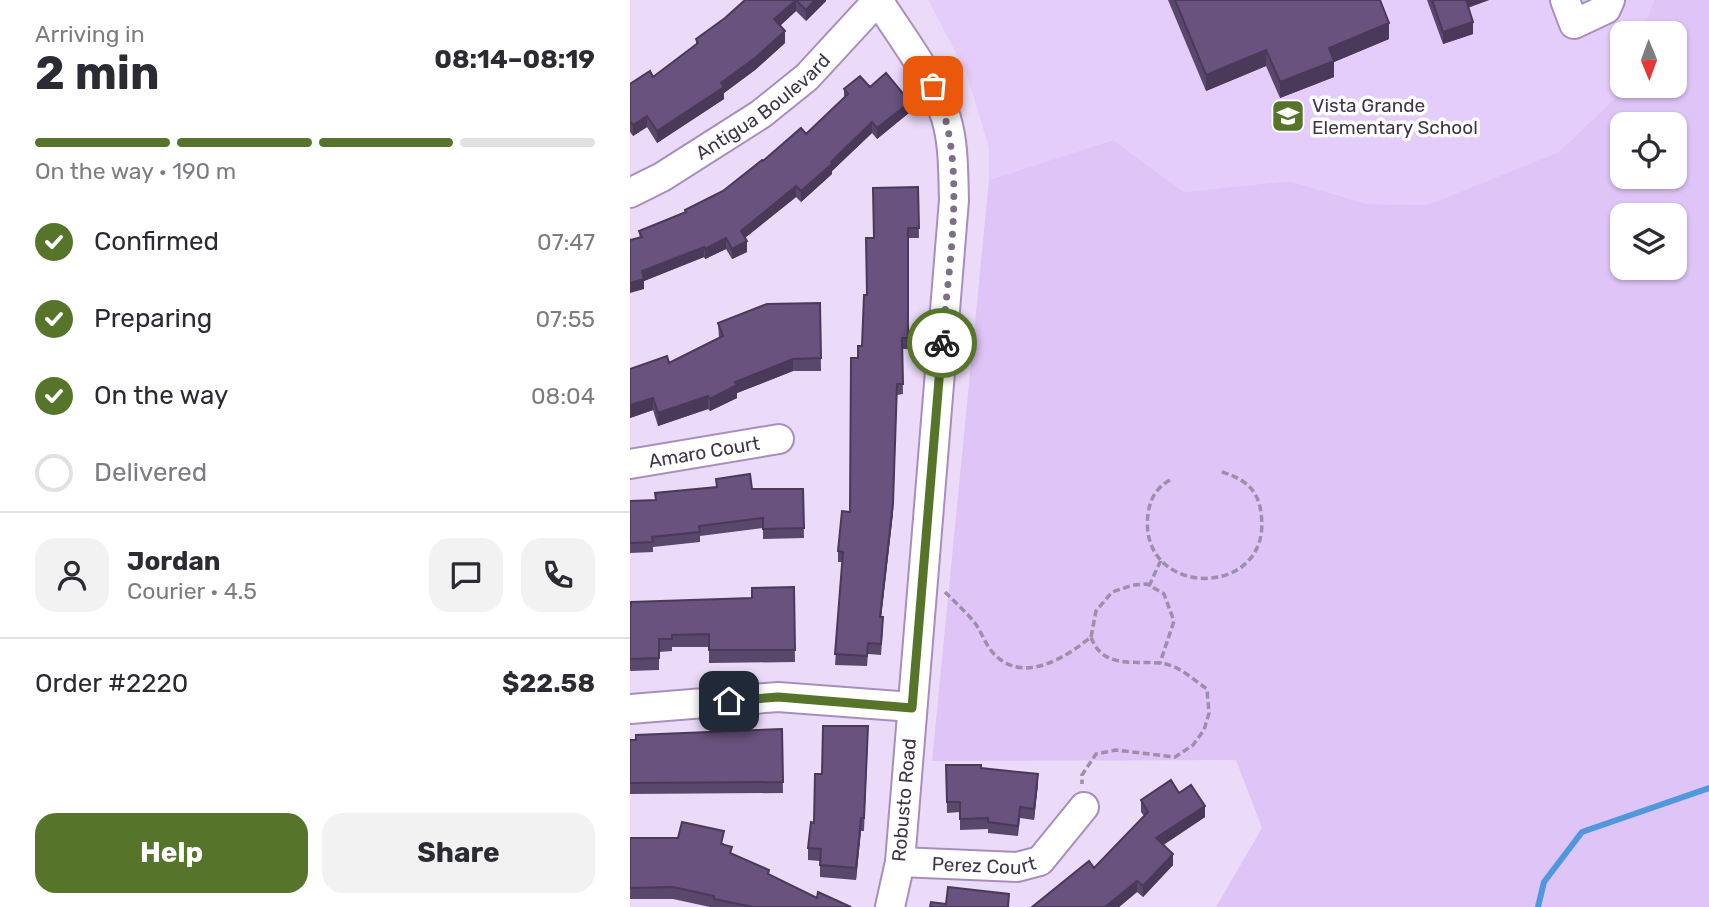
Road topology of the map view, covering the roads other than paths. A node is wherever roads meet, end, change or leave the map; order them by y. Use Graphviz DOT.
graph roads {
  1 [pos="878,0"];
  2 [pos="1564,0"];
  3 [pos="1610,0"];
  4 [pos="630,193"];
  5 [pos="779,439"];
  6 [pos="630,464"];
  7 [pos="912,708"];
  8 [pos="630,709"];
  9 [pos="1084,807"];
  10 [pos="900,862"];
  11 [pos="890,907"];
  1 -- 4 [label="street, Antigua Boulevard"];
  1 -- 7 [label="street, Robusto Road"];
  2 -- 3 [label="street"];
  5 -- 6 [label="street, Amaro Court"];
  7 -- 8 [label="street"];
  7 -- 10 [label="street, Robusto Road"];
  9 -- 10 [label="street, Perez Court"];
  10 -- 11 [label="street, Robusto Road"];
}
